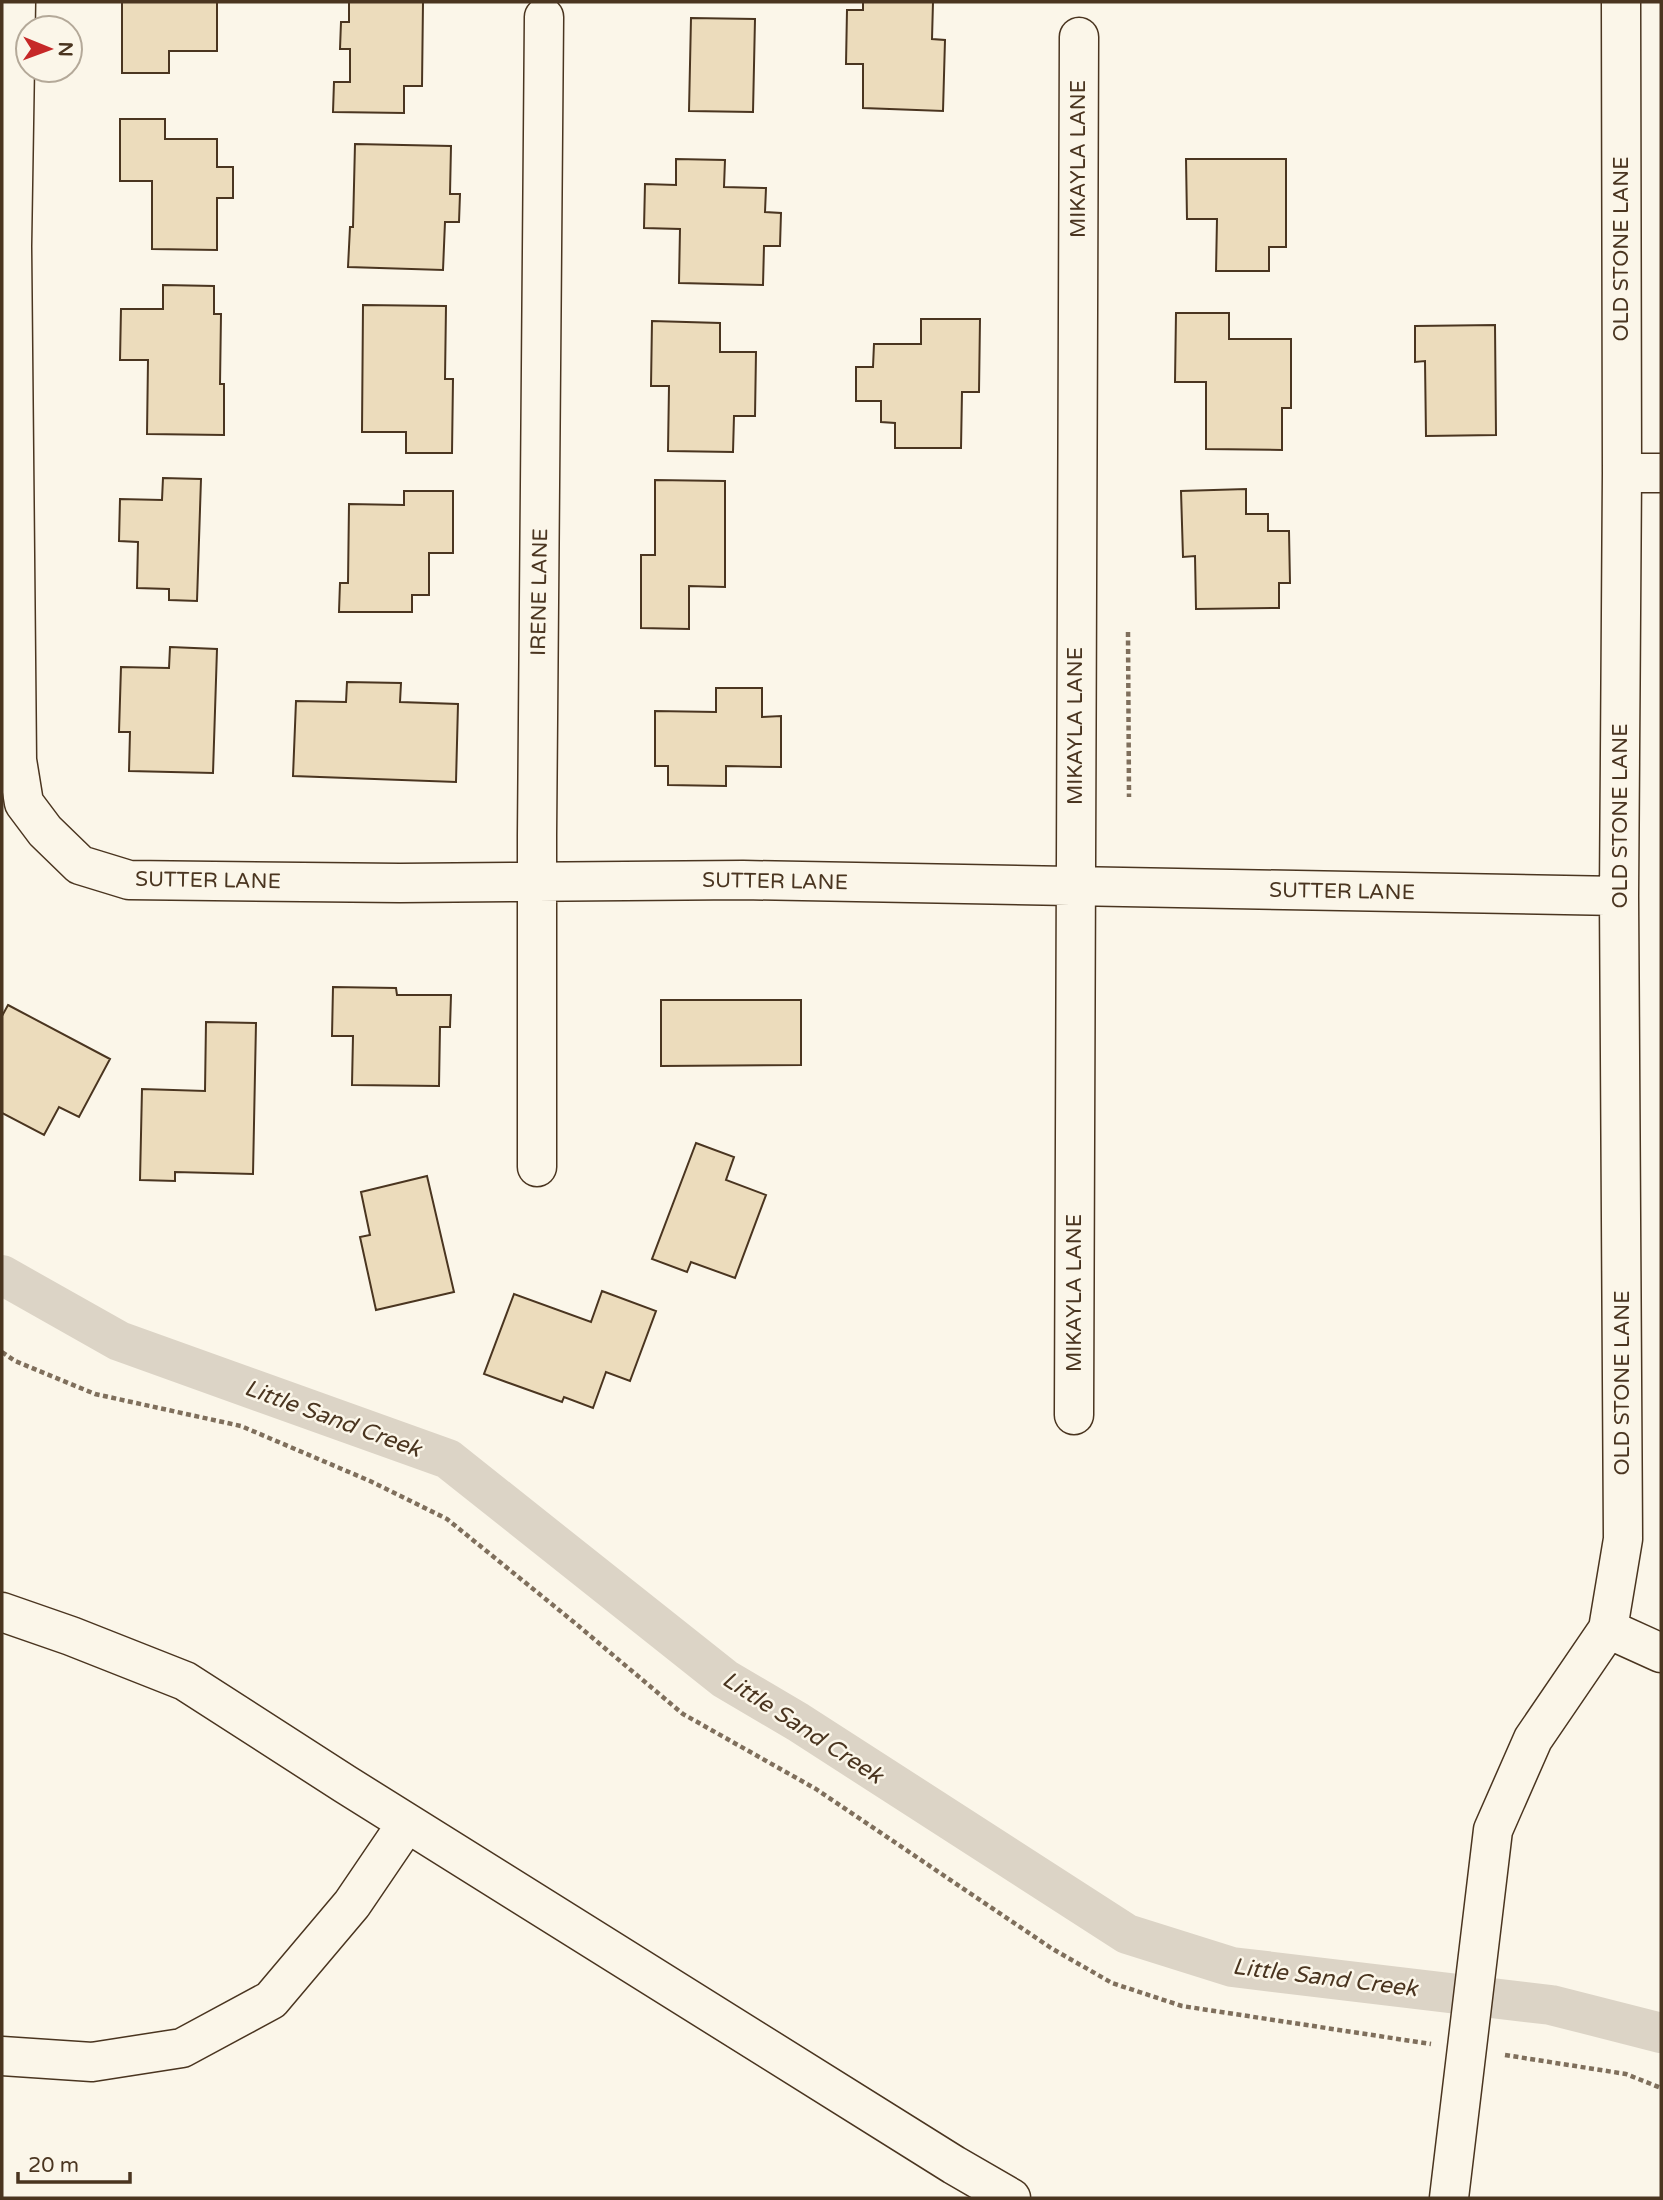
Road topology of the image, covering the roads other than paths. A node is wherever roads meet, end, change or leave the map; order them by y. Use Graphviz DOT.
graph roads {
  1 [pos="16,2"];
  2 [pos="1621,2"];
  3 [pos="544,17"];
  4 [pos="1079,37"];
  5 [pos="7,246"];
  6 [pos="1622,473"];
  7 [pos="1661,473"];
  8 [pos="536,882"];
  9 [pos="1075,886"];
  10 [pos="1619,896"];
  11 [pos="537,1167"];
  12 [pos="1074,1415"];
  13 [pos="2,1612"];
  14 [pos="1608,1629"];
  15 [pos="1661,1653"];
  16 [pos="407,1823"];
  17 [pos="2,2056"];
  18 [pos="1011,2198"];
  19 [pos="1448,2198"];
  1 -- 5 [label="street, SUTTER LANE"];
  2 -- 6 [label="street, OLD STONE LANE"];
  3 -- 8 [label="street, IRENE LANE"];
  4 -- 9 [label="street, MIKAYLA LANE"];
  5 -- 8 [label="street, SUTTER LANE"];
  6 -- 7 [label="street"];
  6 -- 10 [label="street, OLD STONE LANE"];
  8 -- 9 [label="street, SUTTER LANE"];
  8 -- 11 [label="street, IRENE LANE"];
  9 -- 10 [label="street, SUTTER LANE"];
  9 -- 12 [label="street, MIKAYLA LANE"];
  10 -- 14 [label="street, OLD STONE LANE"];
  13 -- 16 [label="street"];
  14 -- 15 [label="street"];
  14 -- 19 [label="street"];
  16 -- 17 [label="street"];
  16 -- 18 [label="street"];
}
